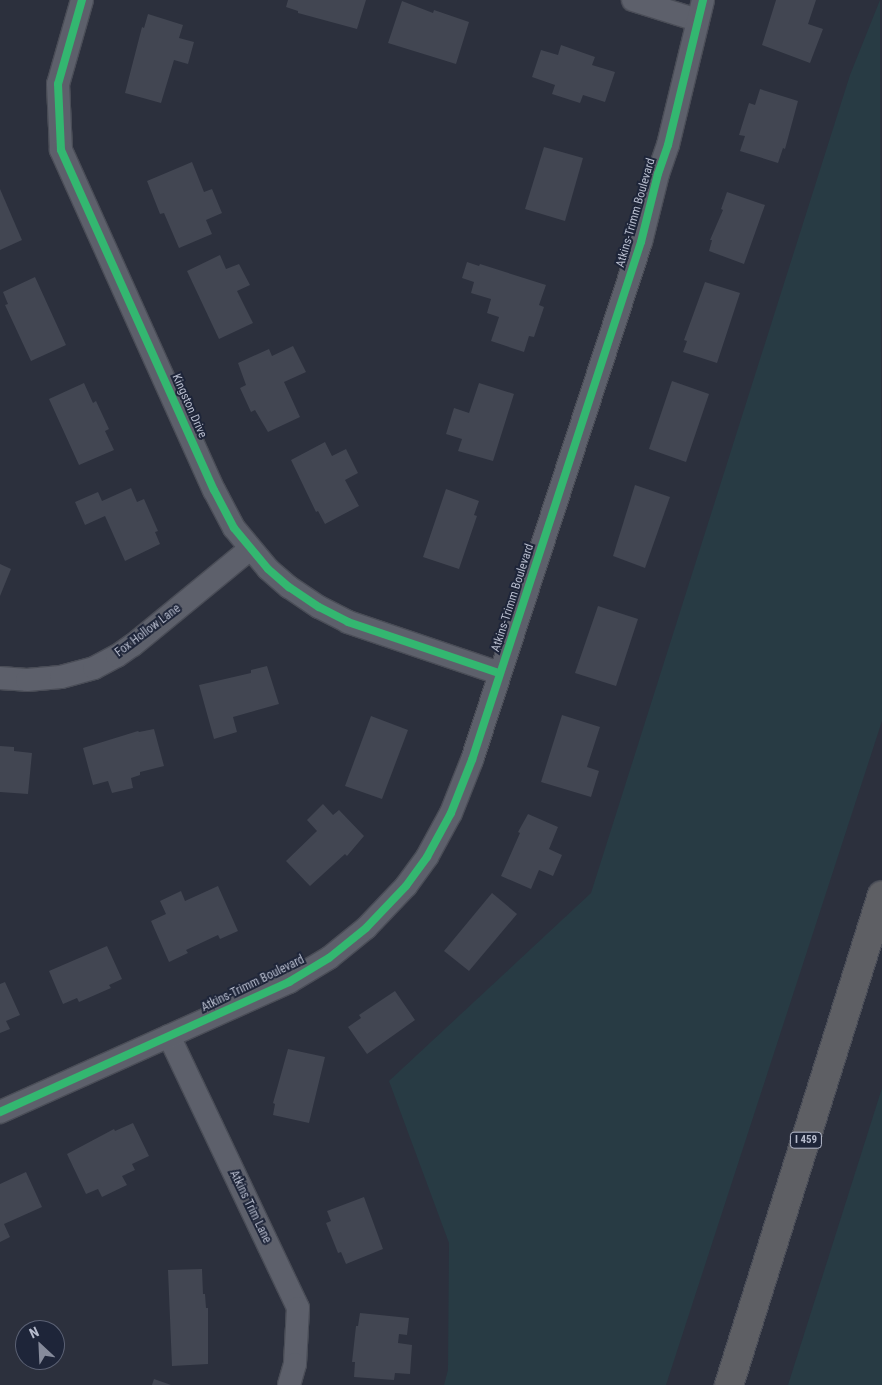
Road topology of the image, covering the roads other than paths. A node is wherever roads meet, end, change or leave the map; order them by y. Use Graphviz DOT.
graph roads {
  1 [pos="82,0"];
  2 [pos="633,0"];
  3 [pos="700,10"];
  4 [pos="250,549"];
  5 [pos="499,674"];
  6 [pos="0,678"];
  7 [pos="882,895"];
  8 [pos="169,1036"];
  9 [pos="0,1112"];
  10 [pos="289,1385"];
  11 [pos="729,1385"];
  1 -- 4 [label="street, Kingston Drive"];
  2 -- 3 [label="street"];
  3 -- 5 [label="street, Atkins-Trimm Boulevard"];
  4 -- 5 [label="street, Kingston Drive"];
  4 -- 6 [label="street, Fox Hollow Lane"];
  5 -- 8 [label="street, Atkins-Trimm Boulevard"];
  7 -- 11 [label="highway, I 459"];
  8 -- 9 [label="street, Atkins-Trimm Boulevard"];
  8 -- 10 [label="street, Atkins Trim Lane"];
}
